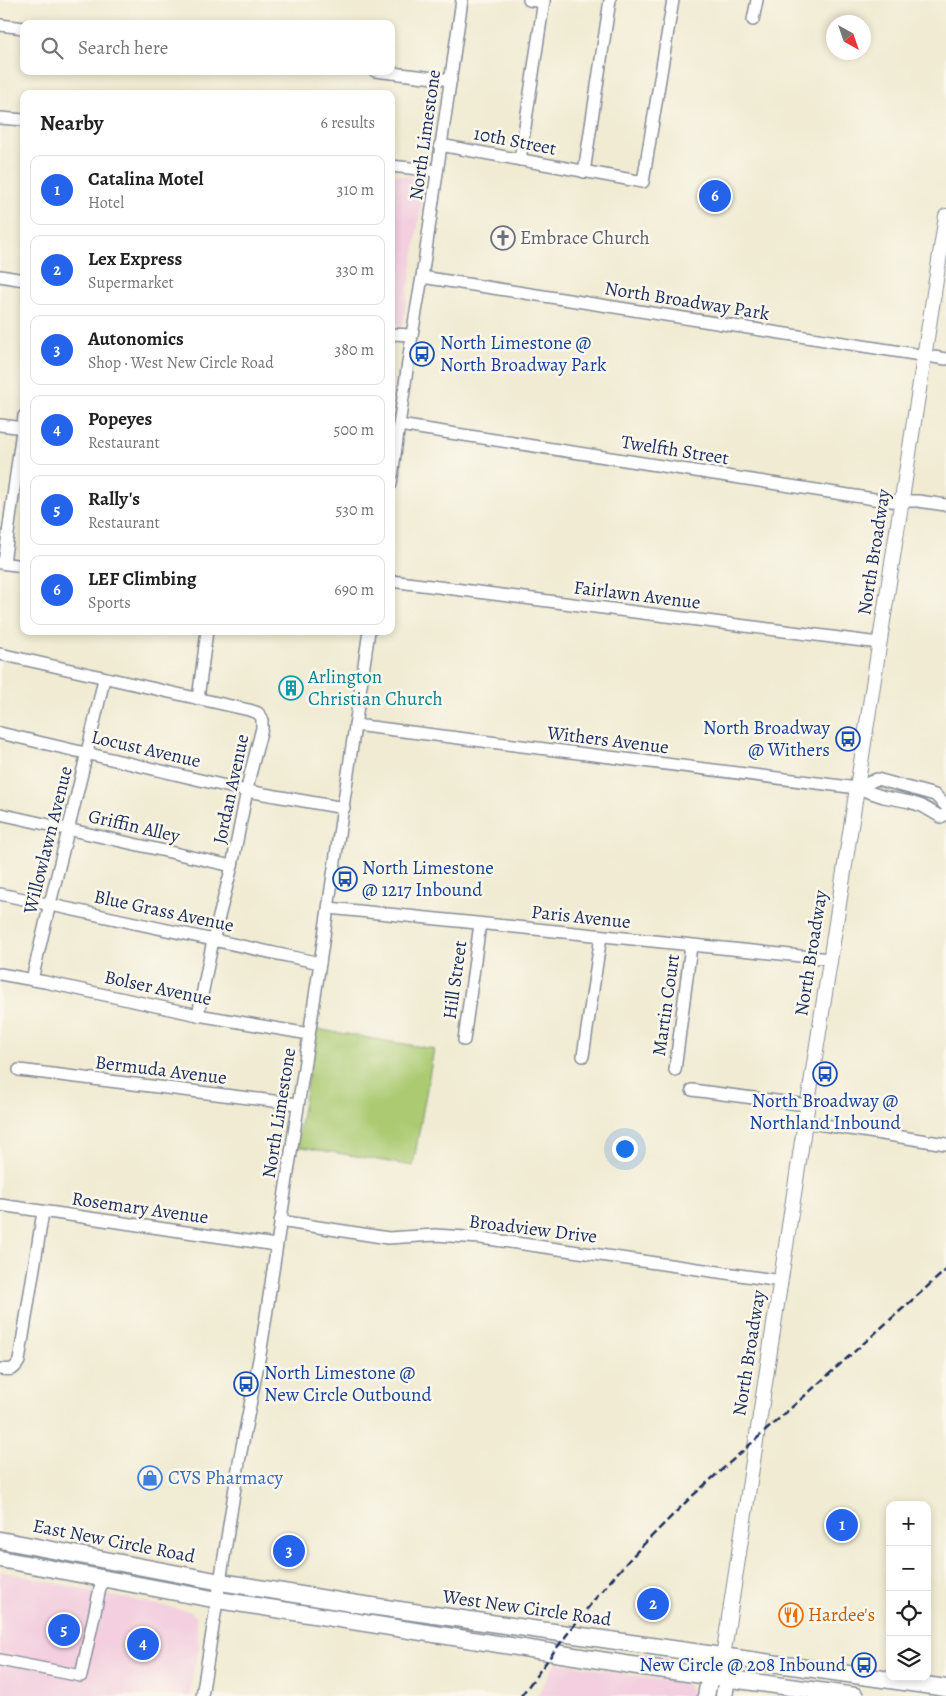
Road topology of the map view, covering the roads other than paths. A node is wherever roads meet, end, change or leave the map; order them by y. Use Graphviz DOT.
graph roads {
  1 [pos="462,0"];
  2 [pos="529,0"];
  3 [pos="610,0"];
  4 [pos="673,0"];
  5 [pos="757,0"];
  6 [pos="544,1"];
  7 [pos="753,20"];
  8 [pos="0,25"];
  9 [pos="20,28"];
  10 [pos="395,73"];
  11 [pos="451,80"];
  12 [pos="0,118"];
  13 [pos="20,120"];
  14 [pos="440,145"];
  15 [pos="520,160"];
  16 [pos="395,166"];
  17 [pos="437,171"];
  18 [pos="584,172"];
  19 [pos="946,216"];
  20 [pos="0,276"];
  21 [pos="422,276"];
  22 [pos="20,279"];
  23 [pos="395,334"];
  24 [pos="412,335"];
  25 [pos="924,356"];
  26 [pos="946,359"];
  27 [pos="0,425"];
  28 [pos="398,425"];
  29 [pos="20,428"];
  30 [pos="20,447"];
  31 [pos="395,449"];
  32 [pos="902,501"];
  33 [pos="946,505"];
  34 [pos="2,563"];
  35 [pos="20,565"];
  36 [pos="395,582"];
  37 [pos="206,635"];
  38 [pos="368,635"];
  39 [pos="879,643"];
  40 [pos="0,654"];
  41 [pos="104,678"];
  42 [pos="198,699"];
  43 [pos="355,726"];
  44 [pos="0,734"];
  45 [pos="88,754"];
  46 [pos="857,788"];
  47 [pos="247,791"];
  48 [pos="946,806"];
  49 [pos="344,808"];
  50 [pos="0,814"];
  51 [pos="946,814"];
  52 [pos="68,829"];
  53 [pos="232,866"];
  54 [pos="0,894"];
  55 [pos="49,905"];
  56 [pos="329,908"];
  57 [pos="480,924"];
  58 [pos="601,936"];
  59 [pos="213,940"];
  60 [pos="691,946"];
  61 [pos="830,959"];
  62 [pos="320,963"];
  63 [pos="0,974"];
  64 [pos="32,980"];
  65 [pos="198,1015"];
  66 [pos="309,1034"];
  67 [pos="464,1040"];
  68 [pos="583,1056"];
  69 [pos="20,1070"];
  70 [pos="674,1070"];
  71 [pos="692,1090"];
  72 [pos="298,1104"];
  73 [pos="807,1105"];
  74 [pos="804,1122"];
  75 [pos="946,1144"];
  76 [pos="0,1206"];
  77 [pos="43,1212"];
  78 [pos="280,1220"];
  79 [pos="276,1245"];
  80 [pos="781,1280"];
  81 [pos="0,1368"];
  82 [pos="0,1540"];
  83 [pos="0,1559"];
  84 [pos="102,1578"];
  85 [pos="221,1582"];
  86 [pos="218,1600"];
  87 [pos="723,1657"];
  88 [pos="0,1660"];
  89 [pos="710,1676"];
  90 [pos="727,1679"];
  91 [pos="946,1688"];
  92 [pos="202,1696"];
  93 [pos="706,1696"];
  94 [pos="724,1696"];
  95 [pos="855,1696"];
  1 -- 11 [label="street, North Limestone"];
  2 -- 6 [label="street"];
  3 -- 18 [label="street"];
  4 -- 18 [label="street, 10th Street"];
  5 -- 7 [label="street"];
  6 -- 15 [label="street"];
  8 -- 9 [label="street"];
  10 -- 11 [label="street"];
  11 -- 14 [label="street, North Limestone"];
  12 -- 13 [label="street"];
  14 -- 15 [label="street, 10th Street"];
  14 -- 17 [label="street, North Limestone"];
  15 -- 18 [label="street, 10th Street"];
  16 -- 17 [label="street"];
  17 -- 21 [label="street, North Limestone"];
  19 -- 25 [label="main road, North Broadway"];
  20 -- 22 [label="street"];
  21 -- 24 [label="street, North Limestone"];
  21 -- 25 [label="street, North Broadway Park"];
  23 -- 24 [label="street"];
  24 -- 28 [label="street, North Limestone"];
  25 -- 26 [label="street, North Broadway Park"];
  25 -- 32 [label="main road, North Broadway"];
  27 -- 29 [label="street"];
  28 -- 31 [label="street, North Limestone"];
  28 -- 32 [label="street, Twelfth Street"];
  30 -- 34 [label="street"];
  32 -- 33 [label="street, Twelfth Street"];
  32 -- 39 [label="main road, North Broadway"];
  34 -- 35 [label="street"];
  36 -- 39 [label="street, Fairlawn Avenue"];
  37 -- 42 [label="street"];
  38 -- 43 [label="street, North Limestone"];
  39 -- 46 [label="main road, North Broadway"];
  40 -- 41 [label="street, Jordan Avenue"];
  41 -- 42 [label="street, Jordan Avenue"];
  41 -- 45 [label="street, Willowlawn Avenue"];
  42 -- 47 [label="street, Jordan Avenue"];
  43 -- 46 [label="street, Withers Avenue"];
  43 -- 49 [label="street, North Limestone"];
  44 -- 45 [label="street, Locust Avenue"];
  45 -- 47 [label="street, Locust Avenue"];
  45 -- 52 [label="street, Willowlawn Avenue"];
  46 -- 48 [label="street"];
  46 -- 51 [label="street, Withers Avenue"];
  46 -- 61 [label="main road, North Broadway"];
  47 -- 49 [label="street, Locust Avenue"];
  47 -- 53 [label="street, Jordan Avenue"];
  49 -- 56 [label="street, North Limestone"];
  50 -- 52 [label="street, Griffin Alley"];
  52 -- 53 [label="street, Griffin Alley"];
  52 -- 55 [label="street, Willowlawn Avenue"];
  53 -- 59 [label="street, Jordan Avenue"];
  54 -- 55 [label="street, Blue Grass Avenue"];
  55 -- 59 [label="street, Blue Grass Avenue"];
  55 -- 64 [label="street, Willowlawn Avenue"];
  56 -- 57 [label="street, Paris Avenue"];
  56 -- 62 [label="street, North Limestone"];
  57 -- 58 [label="street, Paris Avenue"];
  57 -- 67 [label="street, Hill Street"];
  58 -- 60 [label="street, Paris Avenue"];
  58 -- 68 [label="street"];
  59 -- 62 [label="street, Blue Grass Avenue"];
  59 -- 65 [label="street, Jordan Avenue"];
  60 -- 61 [label="street, Paris Avenue"];
  60 -- 70 [label="street, Martin Court"];
  61 -- 73 [label="main road, North Broadway"];
  62 -- 66 [label="street, North Limestone"];
  63 -- 64 [label="street, Bolser Avenue"];
  64 -- 65 [label="street, Bolser Avenue"];
  65 -- 66 [label="street, Bolser Avenue"];
  66 -- 72 [label="street, North Limestone"];
  69 -- 72 [label="street, Bermuda Avenue"];
  71 -- 73 [label="street"];
  72 -- 78 [label="street, North Limestone"];
  73 -- 74 [label="main road, North Broadway"];
  74 -- 75 [label="street"];
  74 -- 80 [label="main road, North Broadway"];
  76 -- 77 [label="street, Rosemary Avenue"];
  77 -- 79 [label="street, Rosemary Avenue"];
  77 -- 81 [label="street"];
  78 -- 79 [label="street, North Limestone"];
  78 -- 80 [label="street, Broadview Drive"];
  79 -- 85 [label="street, North Limestone"];
  80 -- 87 [label="main road, North Broadway"];
  82 -- 85 [label="highway, East New Circle Road"];
  83 -- 84 [label="highway, East New Circle Road"];
  84 -- 86 [label="highway, East New Circle Road"];
  84 -- 88 [label="street"];
  85 -- 86 [label="street, North Limestone"];
  85 -- 87 [label="highway, West New Circle Road"];
  86 -- 89 [label="highway, West New Circle Road"];
  86 -- 92 [label="street, North Limestone"];
  87 -- 89 [label="highway"];
  87 -- 90 [label="highway, North Broadway"];
  87 -- 91 [label="highway, West New Circle Road"];
  89 -- 90 [label="highway, West New Circle Road"];
  89 -- 93 [label="highway"];
  90 -- 94 [label="highway, North Broadway"];
  90 -- 95 [label="highway, West New Circle Road"];
}
